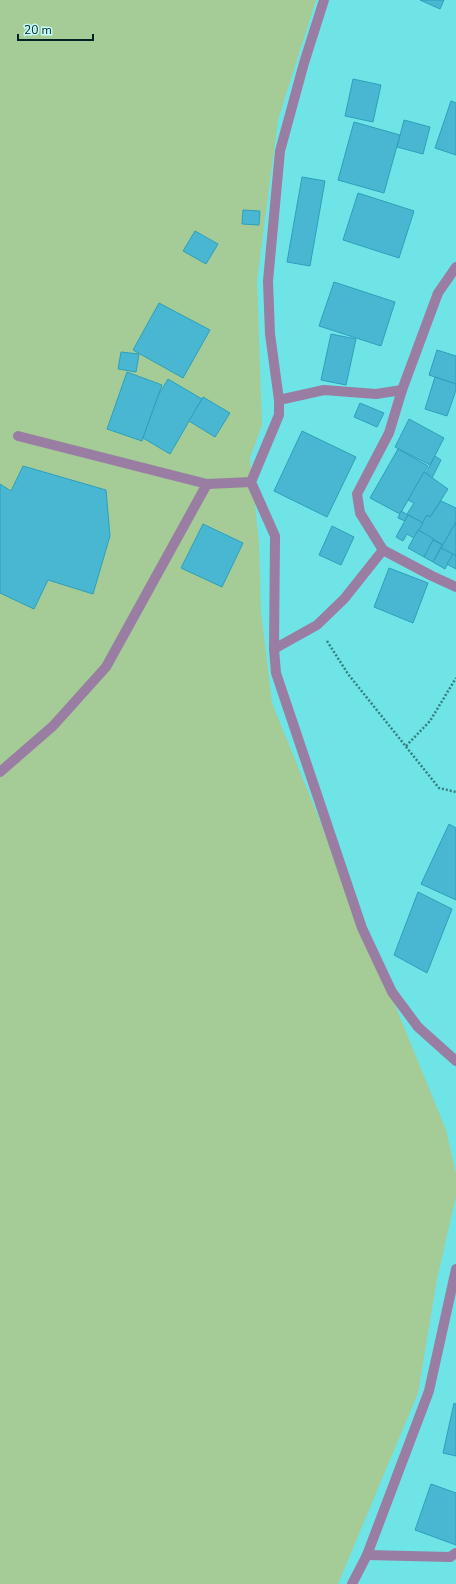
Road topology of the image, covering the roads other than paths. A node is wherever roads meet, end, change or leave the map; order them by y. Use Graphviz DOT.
graph roads {
  1 [pos="324,0"];
  2 [pos="456,267"];
  3 [pos="402,390"];
  4 [pos="279,400"];
  5 [pos="18,436"];
  6 [pos="251,482"];
  7 [pos="207,484"];
  8 [pos="383,550"];
  9 [pos="456,587"];
  10 [pos="274,649"];
  11 [pos="0,772"];
  12 [pos="456,1061"];
  13 [pos="456,1269"];
  14 [pos="456,1553"];
  15 [pos="368,1555"];
  16 [pos="352,1584"];
  1 -- 4 [label="street"];
  2 -- 3 [label="street"];
  3 -- 4 [label="street"];
  3 -- 8 [label="street"];
  4 -- 6 [label="street"];
  5 -- 7 [label="street"];
  6 -- 7 [label="street"];
  6 -- 10 [label="street"];
  7 -- 11 [label="street"];
  8 -- 9 [label="street"];
  8 -- 10 [label="street"];
  10 -- 12 [label="street"];
  13 -- 15 [label="street"];
  14 -- 15 [label="street"];
  15 -- 16 [label="street"];
}
